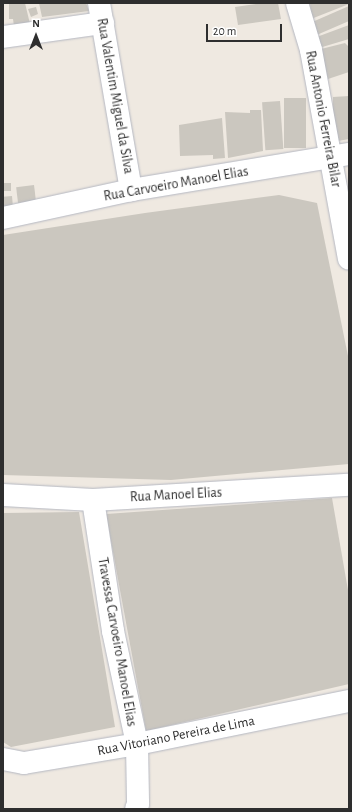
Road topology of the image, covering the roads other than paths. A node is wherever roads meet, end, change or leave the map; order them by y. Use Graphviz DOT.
graph roads {
  1 [pos="297,3"];
  2 [pos="101,13"];
  3 [pos="3,37"];
  4 [pos="340,156"];
  5 [pos="131,190"];
  6 [pos="3,218"];
  7 [pos="349,259"];
  8 [pos="349,485"];
  9 [pos="3,494"];
  10 [pos="93,500"];
  11 [pos="349,701"];
  12 [pos="137,744"];
  13 [pos="3,759"];
  14 [pos="136,809"];
  1 -- 4 [label="street, Rua Antonio Ferreira Bilar"];
  2 -- 3 [label="street"];
  2 -- 5 [label="street, Rua Valentim Miguel da Silva"];
  4 -- 5 [label="street, Rua Carvoeiro Manoel Elias"];
  4 -- 7 [label="street, Rua Antonio Ferreira Bilar"];
  5 -- 6 [label="street, Rua Carvoeiro Manoel Elias"];
  8 -- 10 [label="street, Rua Manoel Elias"];
  9 -- 10 [label="street, Rua Manoel Elias"];
  10 -- 12 [label="street, Travessa Carvoeiro Manoel Elias"];
  11 -- 12 [label="street, Rua Vitoriano Pereira de Lima"];
  12 -- 13 [label="street, Rua Vitoriano Pereira de Lima"];
  12 -- 14 [label="street, Travessa Carvoeiro Manoel Elias"];
}
